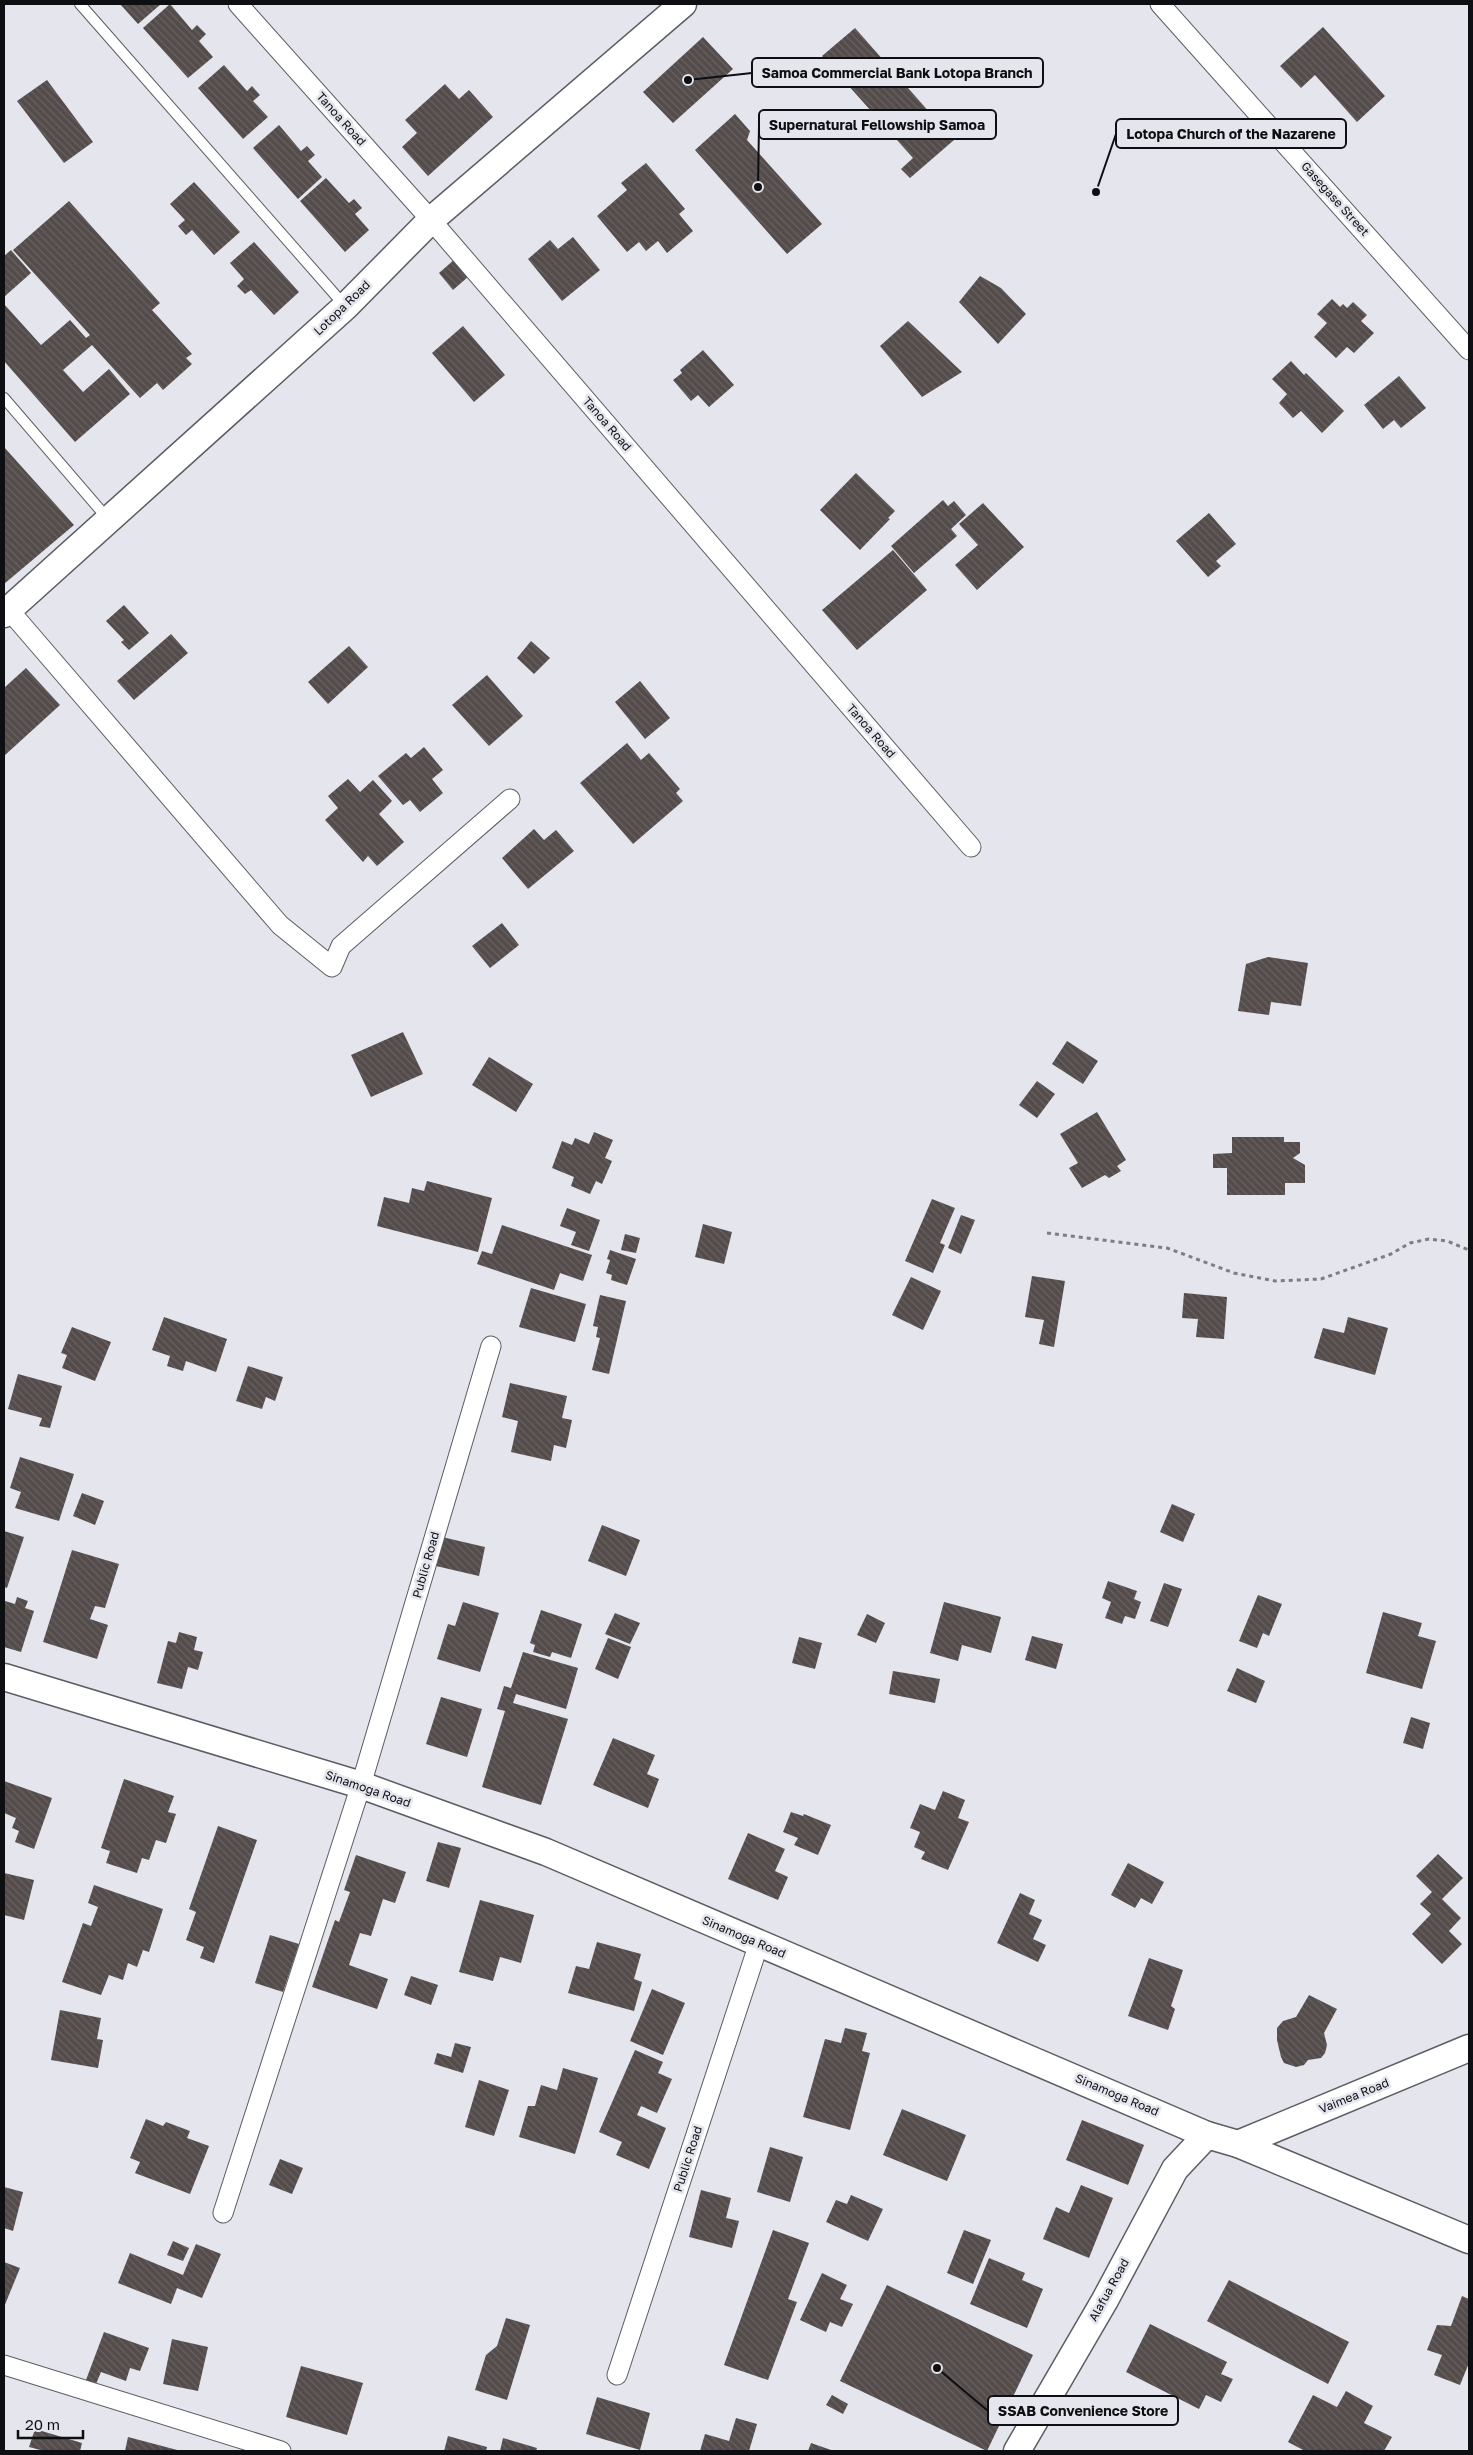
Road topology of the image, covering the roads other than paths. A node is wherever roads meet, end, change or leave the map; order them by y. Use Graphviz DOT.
graph roads {
  1 [pos="80,4"];
  2 [pos="238,4"];
  3 [pos="683,4"];
  4 [pos="1160,4"];
  5 [pos="431,220"];
  6 [pos="345,306"];
  7 [pos="1469,350"];
  8 [pos="4,398"];
  9 [pos="109,520"];
  10 [pos="7,612"];
  11 [pos="510,799"];
  12 [pos="971,848"];
  13 [pos="491,1346"];
  14 [pos="4,1677"];
  15 [pos="362,1785"];
  16 [pos="759,1943"];
  17 [pos="1469,2048"];
  18 [pos="1208,2135"];
  19 [pos="1238,2144"];
  20 [pos="223,2213"];
  21 [pos="1469,2240"];
  22 [pos="4,2365"];
  23 [pos="617,2375"];
  24 [pos="281,2451"];
  25 [pos="1017,2451"];
  1 -- 6 [label="lane"];
  2 -- 5 [label="street, Tanoa Road"];
  3 -- 5 [label="street, Lotopa Road"];
  4 -- 7 [label="street, Gasegase Street"];
  5 -- 6 [label="street, Lotopa Road"];
  5 -- 12 [label="street, Tanoa Road"];
  6 -- 9 [label="street, Lotopa Road"];
  8 -- 9 [label="lane"];
  9 -- 10 [label="street, Lotopa Road"];
  10 -- 11 [label="street"];
  13 -- 15 [label="street, Public Road"];
  14 -- 15 [label="street, Sinamoga Road"];
  15 -- 16 [label="street, Sinamoga Road"];
  15 -- 20 [label="street, Public Road"];
  16 -- 18 [label="street, Sinamoga Road"];
  16 -- 23 [label="street, Public Road"];
  17 -- 19 [label="street, Vaimea Road"];
  18 -- 19 [label="street, Sinamoga Road"];
  18 -- 25 [label="street, Alafua Road"];
  19 -- 21 [label="street, Sinamoga Road"];
  22 -- 24 [label="street"];
}
